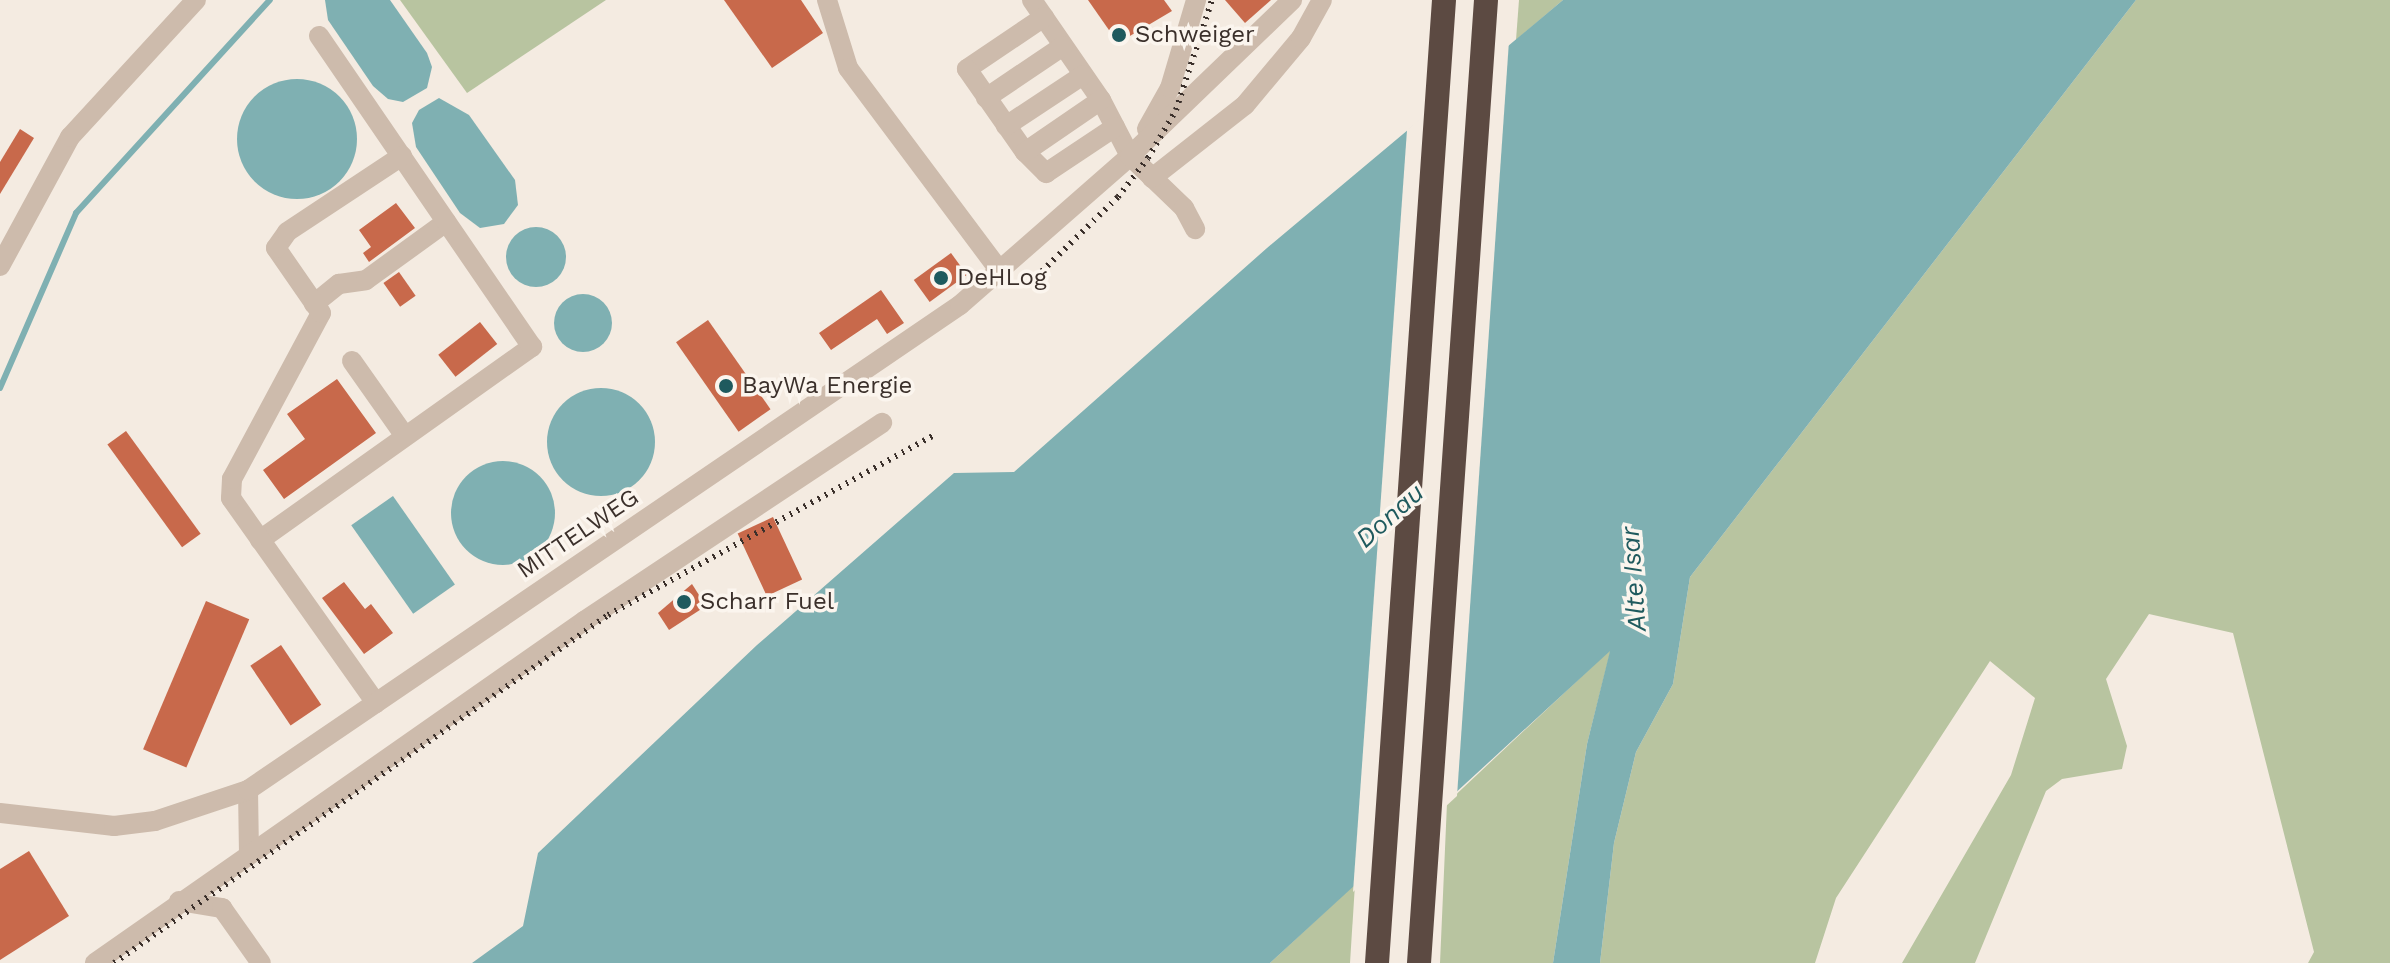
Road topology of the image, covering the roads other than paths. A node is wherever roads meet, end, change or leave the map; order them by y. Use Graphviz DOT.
graph roads {
  1 [pos="196,0"];
  2 [pos="827,0"];
  3 [pos="1196,0"];
  4 [pos="1292,0"];
  5 [pos="1322,0"];
  6 [pos="1444,0"];
  7 [pos="1486,0"];
  8 [pos="1038,9"];
  9 [pos="319,36"];
  10 [pos="1063,46"];
  11 [pos="1083,75"];
  12 [pos="986,98"];
  13 [pos="1101,100"];
  14 [pos="1006,126"];
  15 [pos="1115,127"];
  16 [pos="1025,152"];
  17 [pos="402,156"];
  18 [pos="1130,156"];
  19 [pos="1152,178"];
  20 [pos="446,222"];
  21 [pos="1195,229"];
  22 [pos="0,266"];
  23 [pos="1000,271"];
  24 [pos="314,304"];
  25 [pos="352,361"];
  26 [pos="882,423"];
  27 [pos="405,436"];
  28 [pos="260,540"];
  29 [pos="376,703"];
  30 [pos="248,790"];
  31 [pos="0,813"];
  32 [pos="249,851"];
  33 [pos="179,901"];
  34 [pos="95,963"];
  35 [pos="261,963"];
  36 [pos="1377,963"];
  37 [pos="1419,963"];
  1 -- 22 [label="street"];
  2 -- 23 [label="street"];
  3 -- 18 [label="street"];
  4 -- 18 [label="street, MITTELWEG"];
  5 -- 19 [label="street"];
  6 -- 36 [label="highway"];
  7 -- 37 [label="highway"];
  8 -- 10 [label="street"];
  8 -- 12 [label="street"];
  9 -- 17 [label="street"];
  10 -- 11 [label="street"];
  10 -- 12 [label="street"];
  11 -- 13 [label="street"];
  11 -- 14 [label="street"];
  12 -- 14 [label="street"];
  13 -- 15 [label="street"];
  13 -- 16 [label="street"];
  14 -- 16 [label="street"];
  15 -- 16 [label="street"];
  15 -- 18 [label="street"];
  17 -- 20 [label="street"];
  17 -- 24 [label="street"];
  18 -- 19 [label="street"];
  18 -- 23 [label="street, MITTELWEG"];
  19 -- 21 [label="street"];
  20 -- 24 [label="street"];
  20 -- 27 [label="street"];
  23 -- 29 [label="street, MITTELWEG"];
  24 -- 28 [label="street"];
  25 -- 27 [label="street"];
  26 -- 32 [label="street"];
  27 -- 28 [label="street"];
  28 -- 29 [label="street"];
  29 -- 30 [label="street, MITTELWEG"];
  30 -- 31 [label="street, MITTELWEG"];
  30 -- 32 [label="street"];
  32 -- 33 [label="street"];
  33 -- 34 [label="street"];
  33 -- 35 [label="street"];
}
